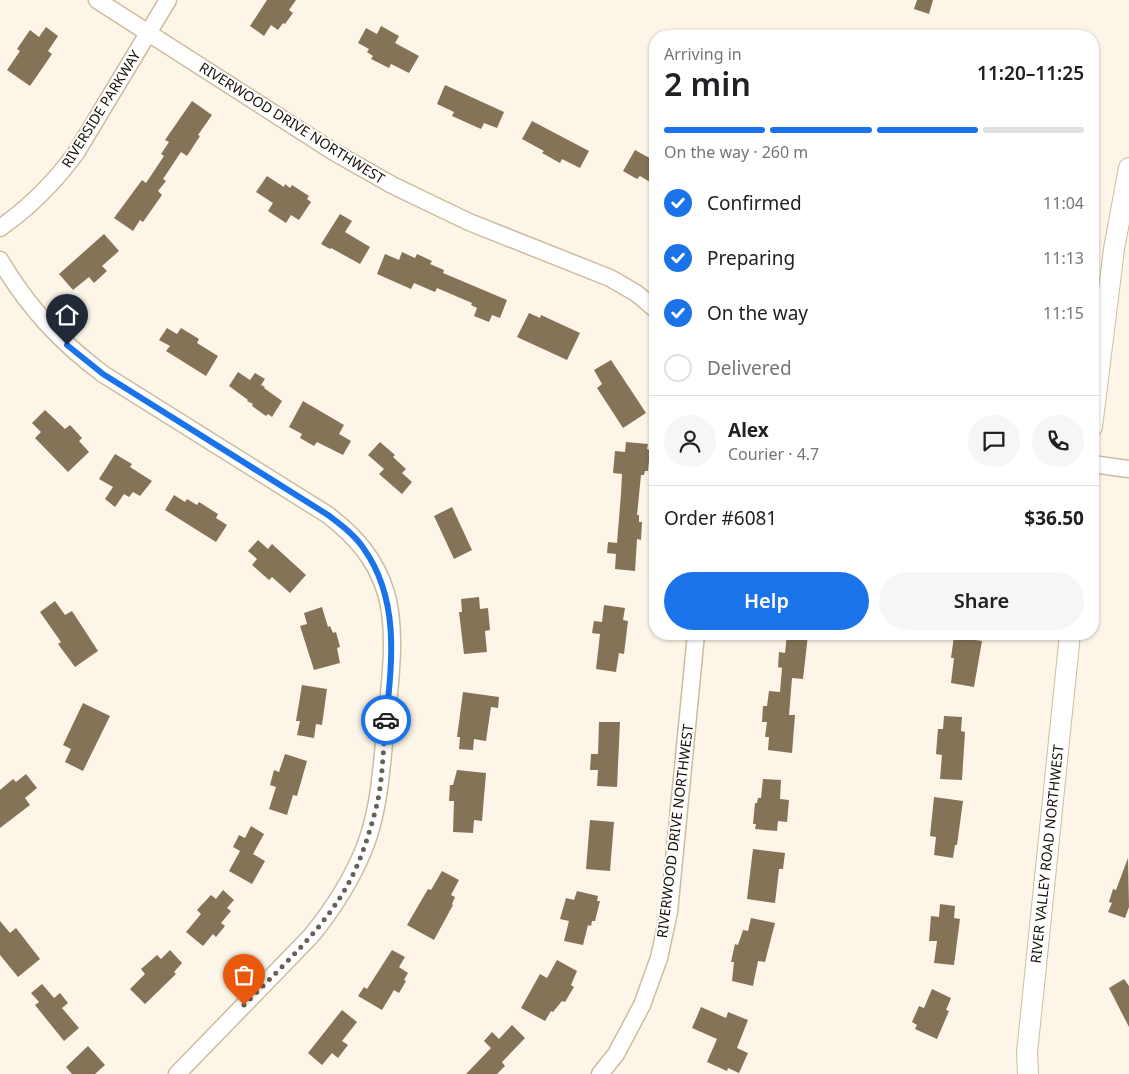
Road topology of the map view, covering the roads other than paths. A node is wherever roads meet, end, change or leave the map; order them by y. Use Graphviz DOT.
graph roads {
  1 [pos="97,0"];
  2 [pos="168,0"];
  3 [pos="148,32"];
  4 [pos="1129,168"];
  5 [pos="0,228"];
  6 [pos="0,260"];
  7 [pos="649,304"];
  8 [pos="1099,370"];
  9 [pos="1099,465"];
  10 [pos="1129,469"];
  11 [pos="695,640"];
  12 [pos="1069,640"];
  13 [pos="176,1074"];
  14 [pos="600,1074"];
  15 [pos="1028,1074"];
  1 -- 3 [label="street, RIVERWOOD DRIVE NORTHWEST"];
  2 -- 3 [label="street, RIVERSIDE PARKWAY"];
  3 -- 5 [label="street, RIVERSIDE PARKWAY"];
  3 -- 7 [label="street, RIVERWOOD DRIVE NORTHWEST"];
  4 -- 8 [label="street"];
  6 -- 13 [label="street"];
  9 -- 10 [label="street"];
  11 -- 14 [label="street, RIVERWOOD DRIVE NORTHWEST"];
  12 -- 15 [label="street, RIVER VALLEY ROAD NORTHWEST"];
}
